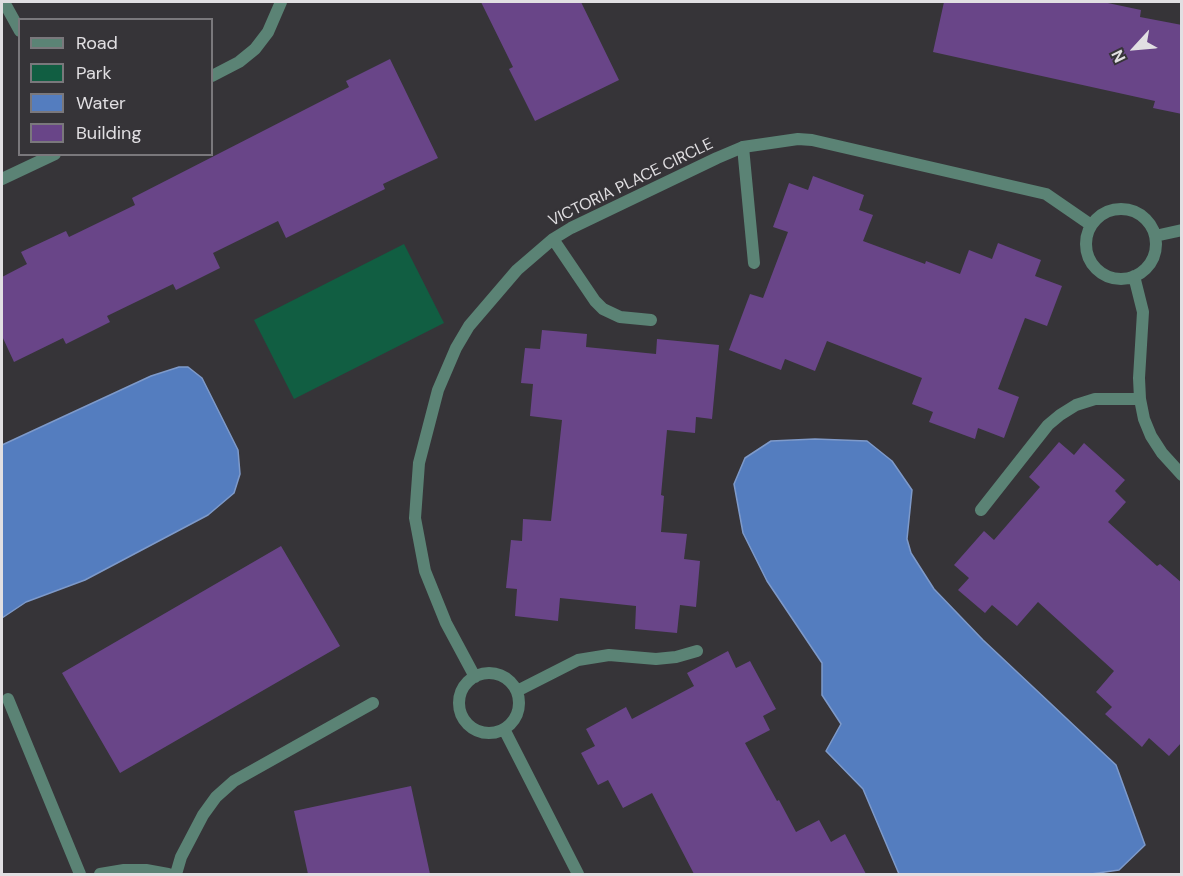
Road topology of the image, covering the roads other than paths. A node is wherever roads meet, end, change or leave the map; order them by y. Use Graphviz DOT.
graph roads {
  1 [pos="4,2"];
  2 [pos="281,2"];
  3 [pos="18,27"];
  4 [pos="213,75"];
  5 [pos="743,147"];
  6 [pos="51,156"];
  7 [pos="2,179"];
  8 [pos="1091,225"];
  9 [pos="1182,230"];
  10 [pos="1155,236"];
  11 [pos="554,239"];
  12 [pos="754,263"];
  13 [pos="1134,276"];
  14 [pos="651,320"];
  15 [pos="1140,399"];
  16 [pos="1182,475"];
  17 [pos="981,510"];
  18 [pos="696,651"];
  19 [pos="475,677"];
  20 [pos="517,691"];
  21 [pos="8,699"];
  22 [pos="372,703"];
  23 [pos="504,729"];
  24 [pos="80,874"];
  25 [pos="100,874"];
  26 [pos="168,874"];
  27 [pos="176,874"];
  28 [pos="578,874"];
  1 -- 3 [label="street"];
  2 -- 4 [label="street"];
  5 -- 8 [label="street, VICTORIA PLACE CIRCLE"];
  5 -- 11 [label="street, VICTORIA PLACE CIRCLE"];
  5 -- 12 [label="street"];
  6 -- 7 [label="street"];
  8 -- 10 [label="street"];
  8 -- 13 [label="street"];
  9 -- 10 [label="street"];
  10 -- 13 [label="street"];
  11 -- 14 [label="street"];
  11 -- 19 [label="street, VICTORIA PLACE CIRCLE"];
  13 -- 15 [label="street"];
  15 -- 16 [label="street"];
  15 -- 17 [label="street"];
  18 -- 20 [label="street"];
  19 -- 20 [label="street"];
  19 -- 23 [label="street"];
  20 -- 23 [label="street"];
  21 -- 24 [label="street"];
  22 -- 27 [label="street"];
  23 -- 28 [label="street"];
  25 -- 26 [label="street"];
}
